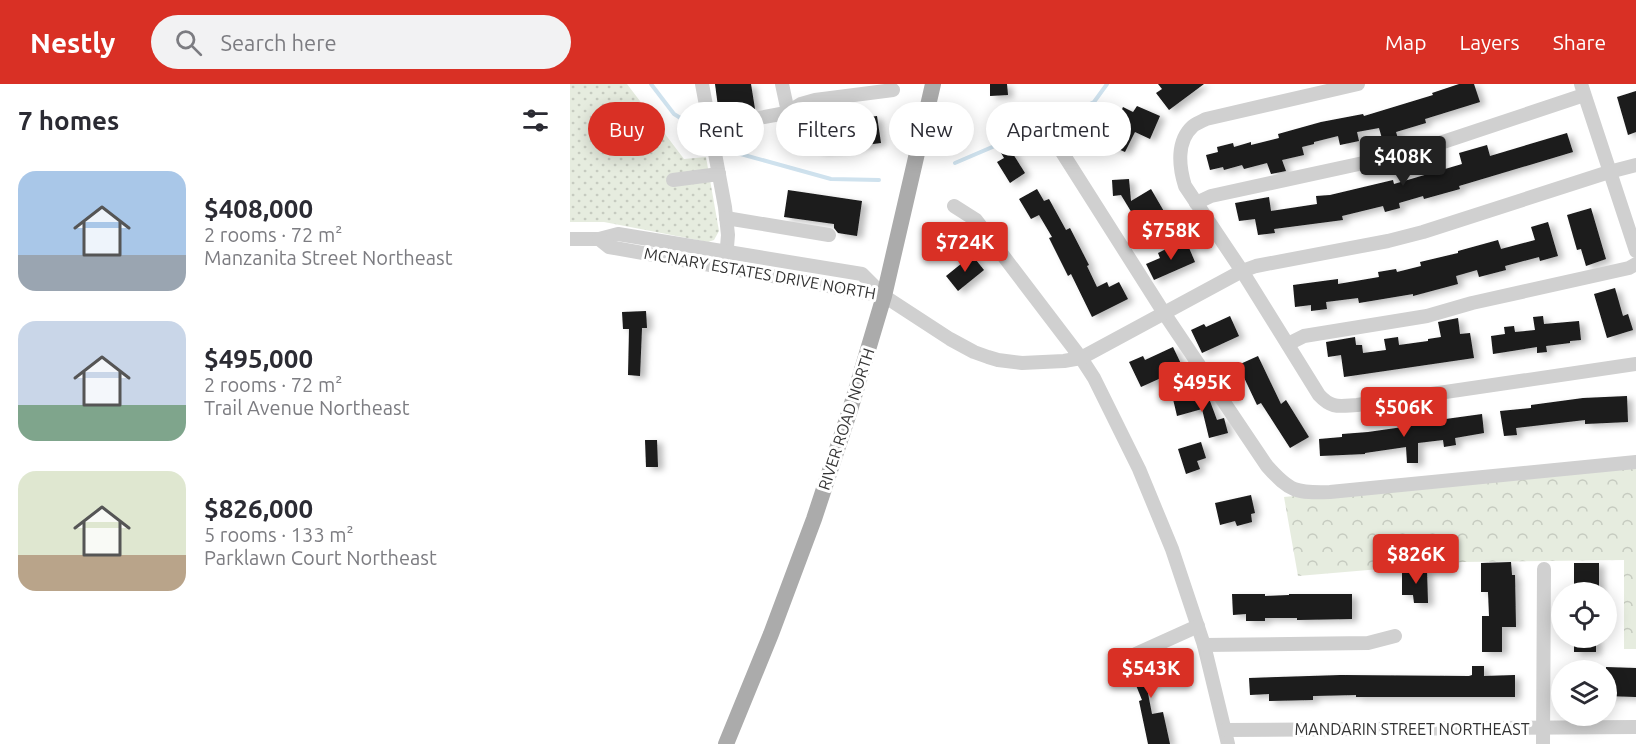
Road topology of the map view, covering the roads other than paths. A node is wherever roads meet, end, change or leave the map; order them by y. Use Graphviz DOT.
graph roads {
  1 [pos="702,84"];
  2 [pos="782,84"];
  3 [pos="1358,84"];
  4 [pos="930,87"];
  5 [pos="1583,89"];
  6 [pos="893,90"];
  7 [pos="706,102"];
  8 [pos="786,102"];
  9 [pos="808,102"];
  10 [pos="716,156"];
  11 [pos="1064,156"];
  12 [pos="1636,165"];
  13 [pos="1609,172"];
  14 [pos="719,174"];
  15 [pos="673,180"];
  16 [pos="1196,203"];
  17 [pos="954,206"];
  18 [pos="726,218"];
  19 [pos="829,235"];
  20 [pos="570,239"];
  21 [pos="599,239"];
  22 [pos="1636,251"];
  23 [pos="727,252"];
  24 [pos="1636,264"];
  25 [pos="725,267"];
  26 [pos="1242,271"];
  27 [pos="884,296"];
  28 [pos="1164,313"];
  29 [pos="1288,344"];
  30 [pos="1081,358"];
  31 [pos="1636,364"];
  32 [pos="1636,462"];
  33 [pos="1544,569"];
  34 [pos="1198,626"];
  35 [pos="1395,636"];
  36 [pos="1204,645"];
  37 [pos="1136,654"];
  38 [pos="1636,727"];
  39 [pos="1543,728"];
  40 [pos="1225,730"];
  41 [pos="726,744"];
  42 [pos="1228,744"];
  43 [pos="1543,744"];
  1 -- 7 [label="street"];
  2 -- 8 [label="street"];
  3 -- 16 [label="street"];
  4 -- 27 [label="main road, RIVER ROAD NORTH"];
  5 -- 13 [label="street"];
  5 -- 16 [label="street"];
  6 -- 9 [label="street"];
  10 -- 14 [label="street"];
  11 -- 28 [label="street"];
  12 -- 13 [label="street"];
  13 -- 22 [label="street"];
  13 -- 26 [label="street"];
  14 -- 15 [label="street"];
  14 -- 18 [label="street"];
  16 -- 26 [label="street"];
  17 -- 30 [label="street"];
  18 -- 19 [label="street"];
  18 -- 23 [label="street"];
  20 -- 21 [label="street, MCNARY ESTATES DRIVE NORTH"];
  21 -- 23 [label="street, MCNARY ESTATES DRIVE NORTH"];
  21 -- 25 [label="street, MCNARY ESTATES DRIVE NORTH"];
  23 -- 25 [label="street"];
  23 -- 27 [label="street, MCNARY ESTATES DRIVE NORTH"];
  24 -- 29 [label="street"];
  25 -- 27 [label="street, MCNARY ESTATES DRIVE NORTH"];
  26 -- 28 [label="street"];
  26 -- 29 [label="street"];
  27 -- 30 [label="street"];
  27 -- 41 [label="main road, RIVER ROAD NORTH"];
  28 -- 30 [label="street"];
  28 -- 32 [label="street"];
  29 -- 31 [label="street"];
  30 -- 34 [label="street"];
  33 -- 39 [label="street"];
  34 -- 36 [label="street"];
  34 -- 37 [label="street"];
  35 -- 36 [label="street"];
  36 -- 40 [label="street"];
  38 -- 39 [label="street, MANDARIN STREET NORTHEAST"];
  39 -- 40 [label="street, MANDARIN STREET NORTHEAST"];
  39 -- 43 [label="street"];
  40 -- 42 [label="street"];
}
